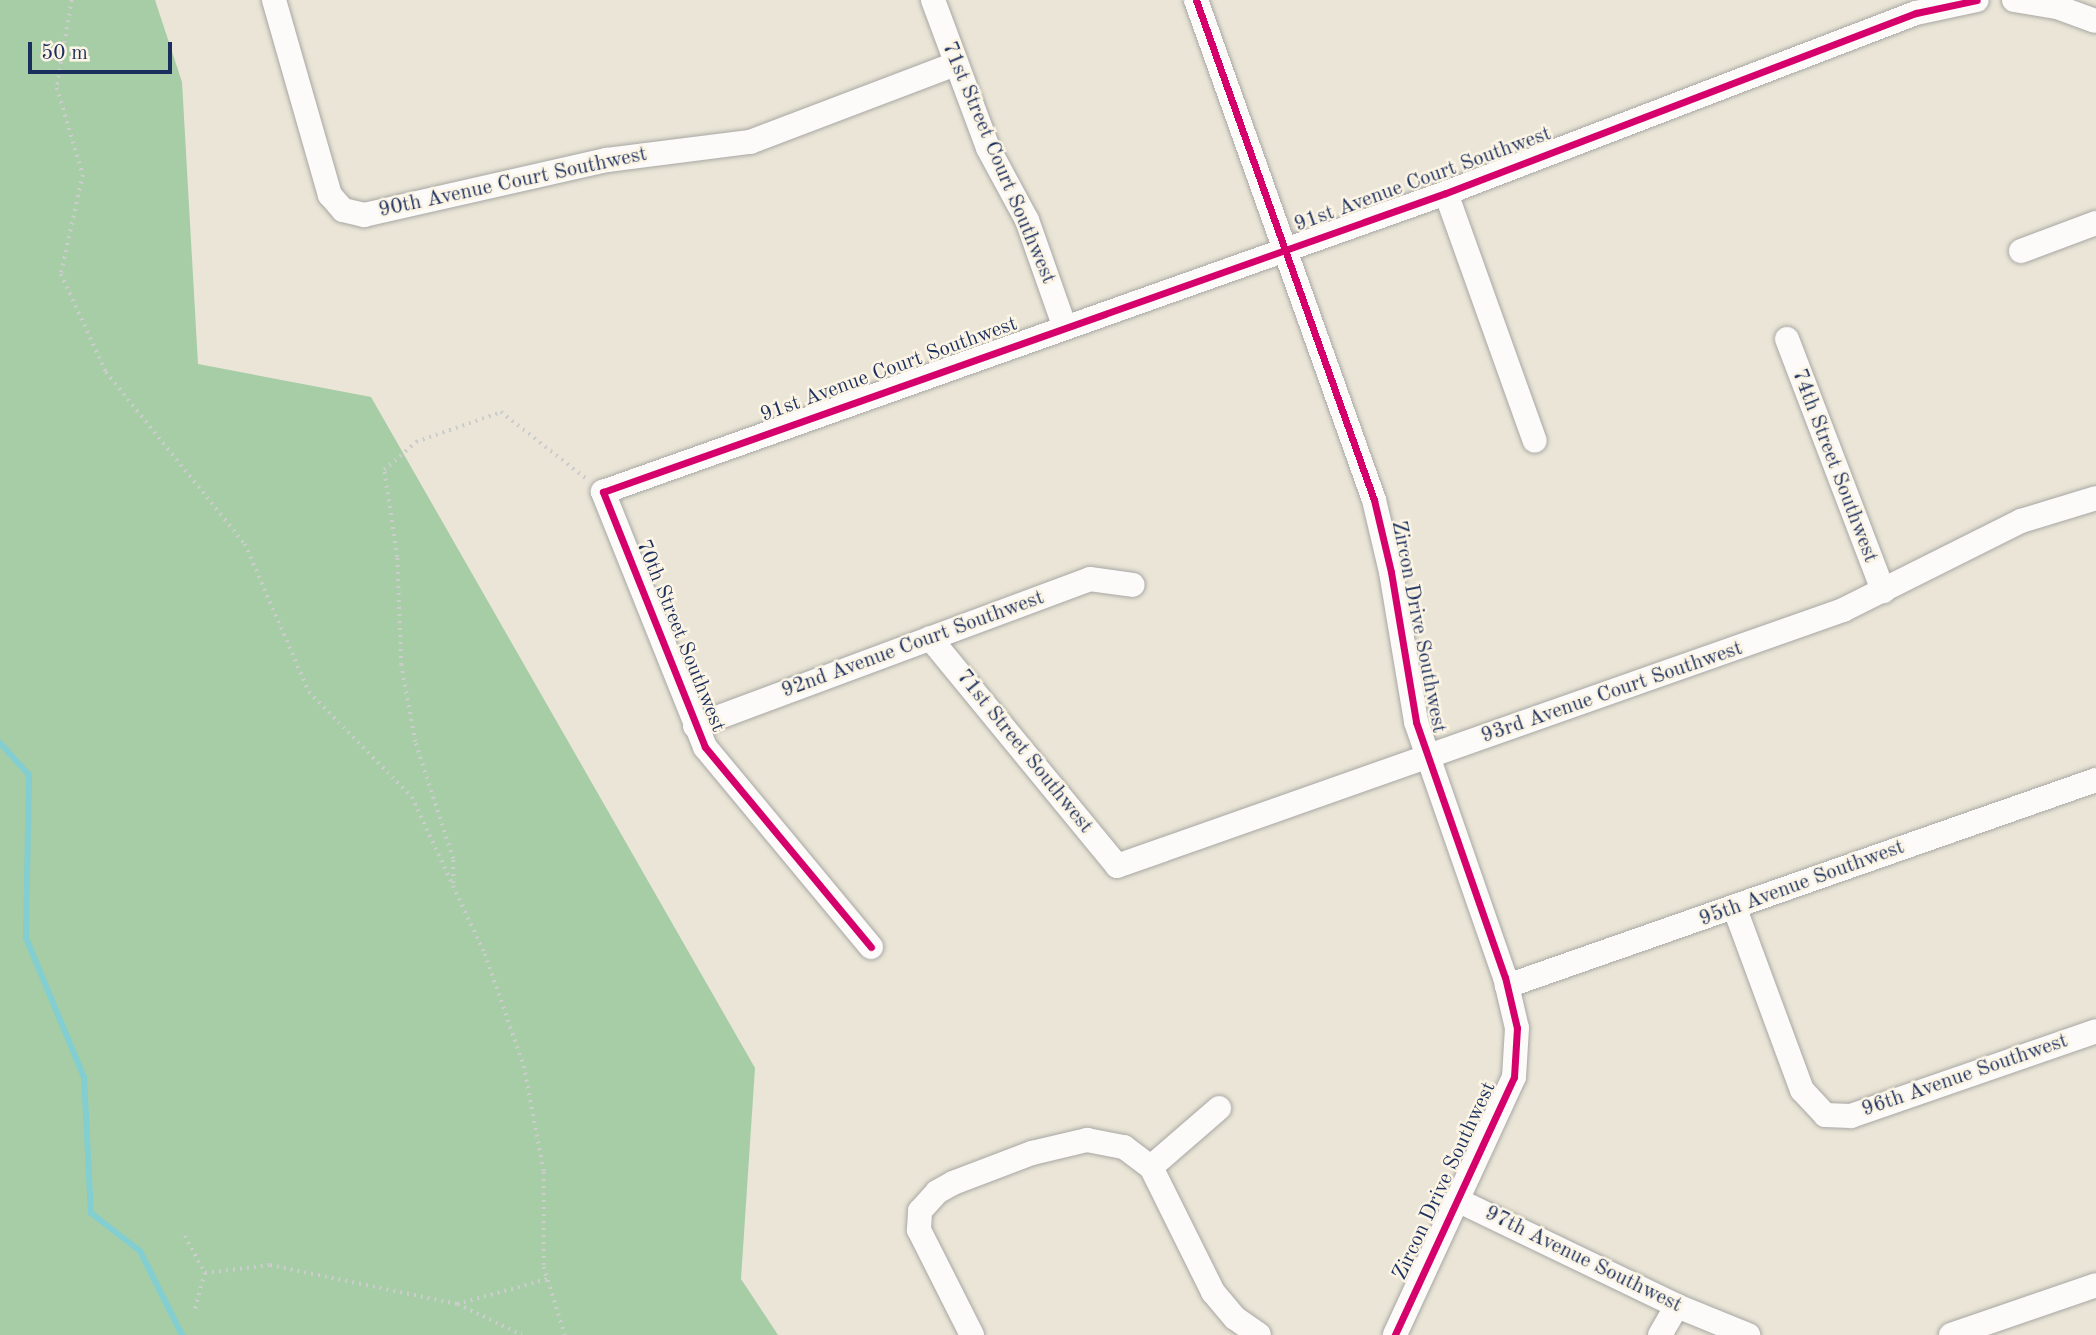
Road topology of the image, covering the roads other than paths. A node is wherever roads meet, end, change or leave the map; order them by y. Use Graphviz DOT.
graph roads {
  1 [pos="274,0"];
  2 [pos="933,0"];
  3 [pos="1196,0"];
  4 [pos="1977,0"];
  5 [pos="2014,0"];
  6 [pos="2096,21"];
  7 [pos="956,64"];
  8 [pos="1447,193"];
  9 [pos="2096,223"];
  10 [pos="1283,249"];
  11 [pos="2021,251"];
  12 [pos="1064,325"];
  13 [pos="1787,339"];
  14 [pos="1535,441"];
  15 [pos="603,492"];
  16 [pos="2096,498"];
  17 [pos="1133,586"];
  18 [pos="1883,591"];
  19 [pos="930,638"];
  20 [pos="695,726"];
  21 [pos="1428,759"];
  22 [pos="2096,780"];
  23 [pos="1117,866"];
  24 [pos="1735,909"];
  25 [pos="871,947"];
  26 [pos="1507,986"];
  27 [pos="2096,1031"];
  28 [pos="1219,1108"];
  29 [pos="1151,1167"];
  30 [pos="1457,1200"];
  31 [pos="2096,1285"];
  32 [pos="1677,1306"];
  33 [pos="971,1335"];
  34 [pos="1259,1335"];
  35 [pos="1395,1335"];
  36 [pos="1660,1335"];
  37 [pos="1748,1335"];
  38 [pos="1951,1335"];
  1 -- 7 [label="street, 90th Avenue Court Southwest"];
  2 -- 7 [label="street, 71st Street Court Southwest"];
  3 -- 10 [label="street, Zircon Drive Southwest"];
  4 -- 8 [label="street, 91st Avenue Court Southwest"];
  5 -- 6 [label="street"];
  7 -- 12 [label="street, 71st Street Court Southwest"];
  8 -- 10 [label="street, 91st Avenue Court Southwest"];
  8 -- 14 [label="street"];
  9 -- 11 [label="street"];
  10 -- 12 [label="street, 91st Avenue Court Southwest"];
  10 -- 21 [label="street, Zircon Drive Southwest"];
  12 -- 15 [label="street, 91st Avenue Court Southwest"];
  13 -- 18 [label="street, 74th Street Southwest"];
  15 -- 20 [label="street, 70th Street Southwest"];
  16 -- 18 [label="street, 93rd Avenue Court Southwest"];
  17 -- 19 [label="street, 92nd Avenue Court Southwest"];
  18 -- 21 [label="street, 93rd Avenue Court Southwest"];
  19 -- 20 [label="street, 92nd Avenue Court Southwest"];
  19 -- 23 [label="street, 71st Street Southwest"];
  20 -- 25 [label="street, 70th Street Southwest"];
  21 -- 23 [label="street, 93rd Avenue Court Southwest"];
  21 -- 26 [label="street, Zircon Drive Southwest"];
  22 -- 24 [label="street, 95th Avenue Southwest"];
  24 -- 26 [label="street, 95th Avenue Southwest"];
  24 -- 27 [label="street, 96th Avenue Southwest"];
  26 -- 30 [label="street, Zircon Drive Southwest"];
  28 -- 29 [label="street"];
  29 -- 33 [label="street"];
  29 -- 34 [label="street"];
  30 -- 32 [label="street, 97th Avenue Southwest"];
  30 -- 35 [label="street, Zircon Drive Southwest"];
  31 -- 38 [label="street"];
  32 -- 36 [label="street"];
  32 -- 37 [label="street, 97th Avenue Southwest"];
}
